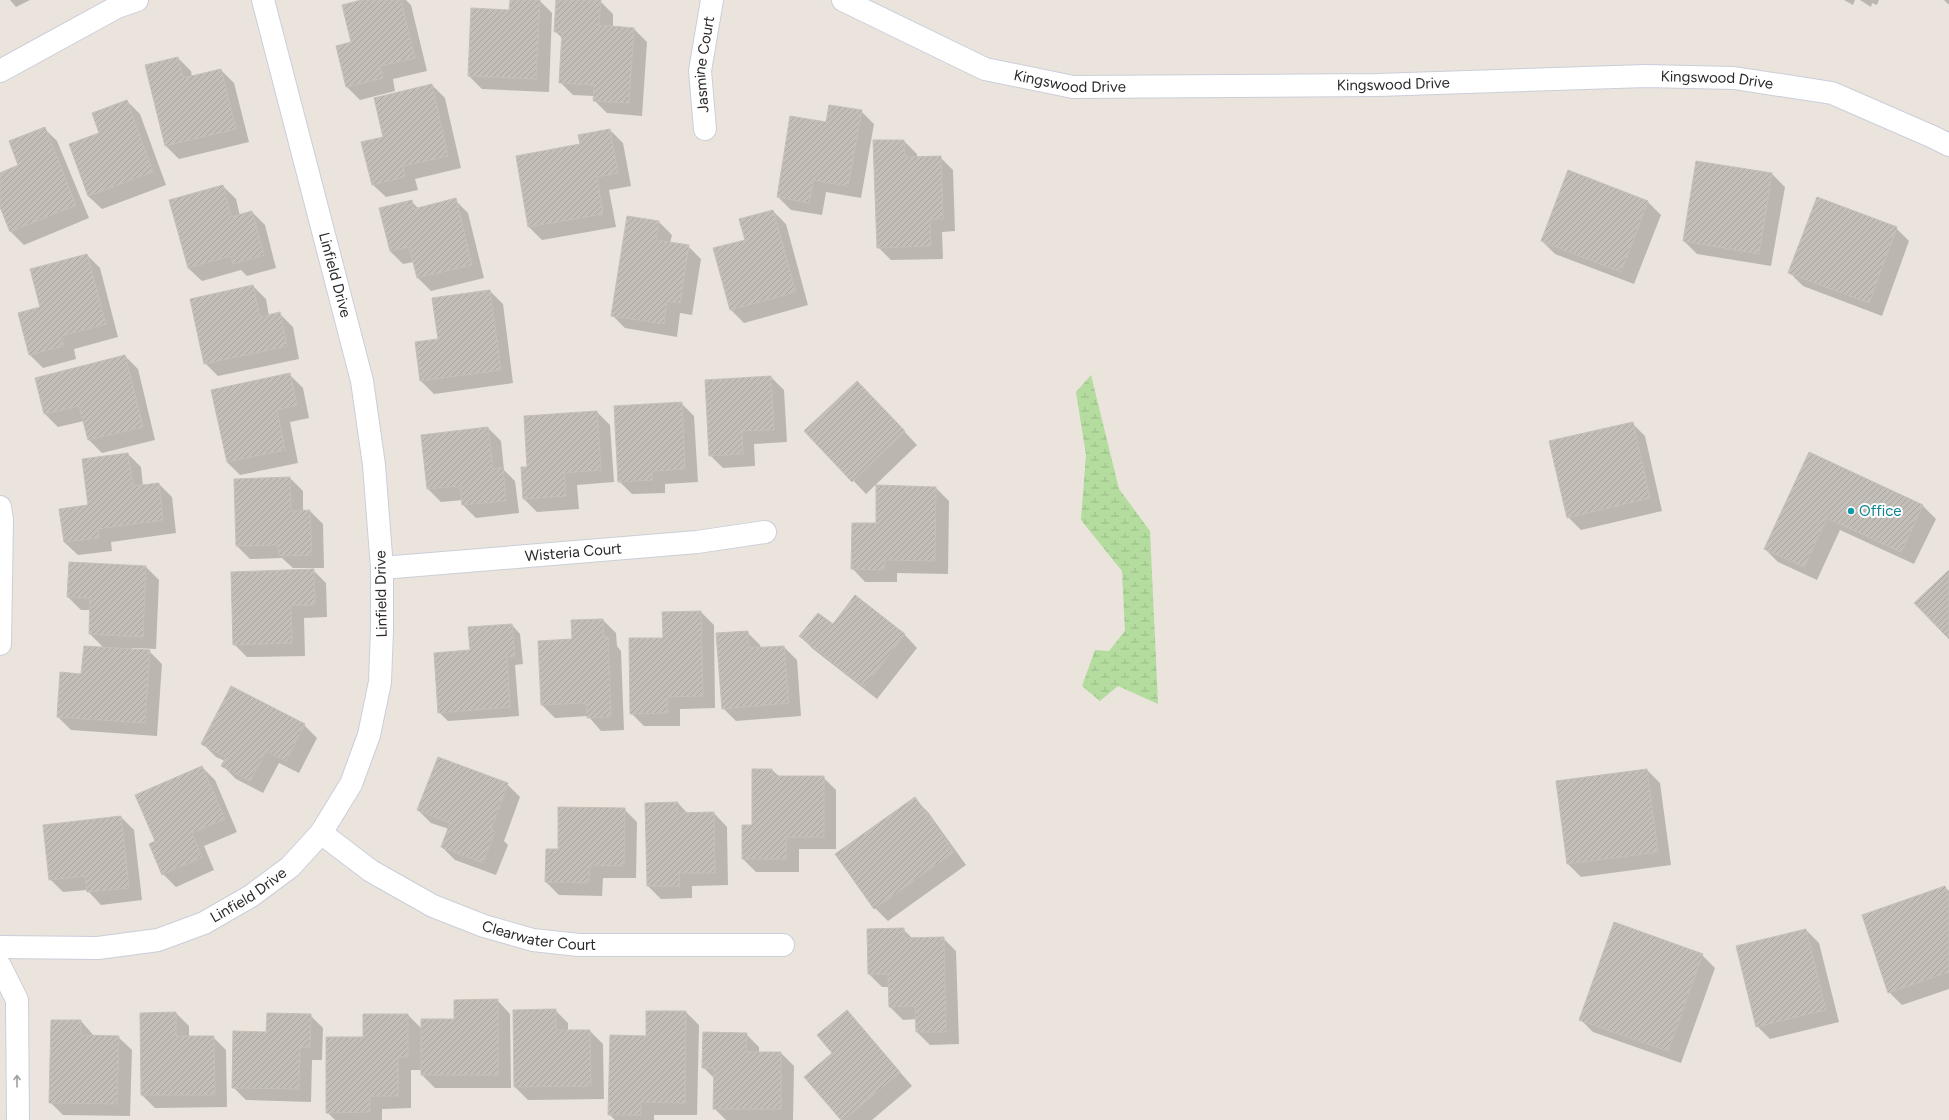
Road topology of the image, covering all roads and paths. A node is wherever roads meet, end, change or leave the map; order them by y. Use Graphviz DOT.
graph roads {
  1 [pos="137,0"];
  2 [pos="263,0"];
  3 [pos="712,0"];
  4 [pos="843,0"];
  5 [pos="0,71"];
  6 [pos="705,129"];
  7 [pos="1949,145"];
  8 [pos="0,507"];
  9 [pos="765,532"];
  10 [pos="382,568"];
  11 [pos="0,644"];
  12 [pos="321,833"];
  13 [pos="783,945"];
  14 [pos="0,947"];
  15 [pos="0,966"];
  16 [pos="18,1120"];
  1 -- 5 [label="street"];
  2 -- 10 [label="street, Linfield Drive"];
  3 -- 6 [label="street, Jasmine Court"];
  4 -- 7 [label="street, Kingswood Drive"];
  8 -- 11 [label="street"];
  9 -- 10 [label="street, Wisteria Court"];
  10 -- 12 [label="street, Linfield Drive"];
  12 -- 13 [label="street, Clearwater Court"];
  12 -- 14 [label="street, Linfield Drive"];
  16 -- 15 [label="street, one-way"];
}
